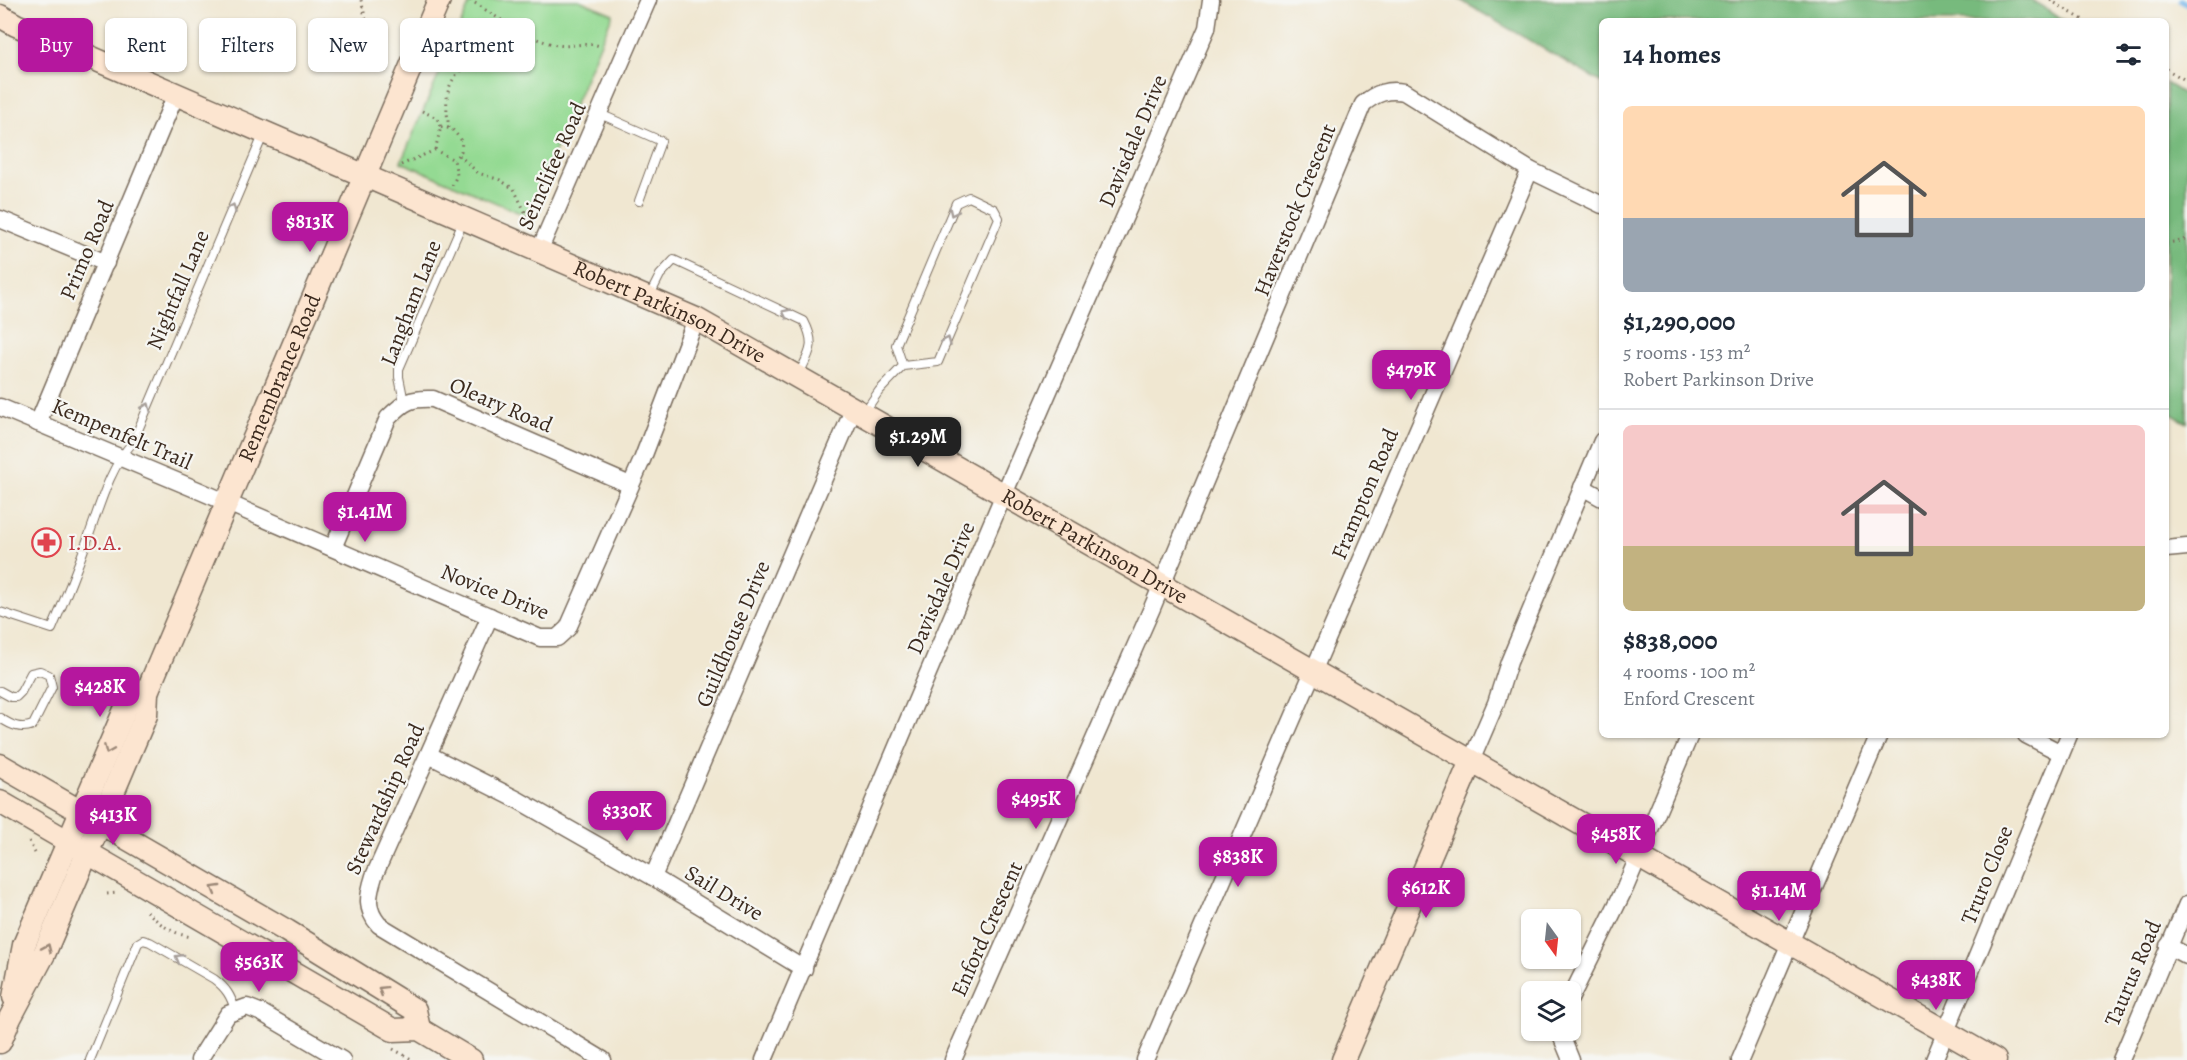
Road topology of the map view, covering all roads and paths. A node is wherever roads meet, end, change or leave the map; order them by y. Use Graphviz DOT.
graph roads {
  1 [pos="361,0"];
  2 [pos="439,0"];
  3 [pos="470,0"];
  4 [pos="648,0"];
  5 [pos="1211,0"];
  6 [pos="2050,0"];
  7 [pos="0,16"];
  8 [pos="500,18"];
  9 [pos="2080,18"];
  10 [pos="535,37"];
  11 [pos="390,45"];
  12 [pos="602,47"];
  13 [pos="2169,71"];
  14 [pos="459,72"];
  15 [pos="2187,81"];
  16 [pos="176,94"];
  17 [pos="422,111"];
  18 [pos="600,114"];
  19 [pos="441,127"];
  20 [pos="449,128"];
  21 [pos="264,132"];
  22 [pos="435,150"];
  23 [pos="459,155"];
  24 [pos="453,160"];
  25 [pos="400,165"];
  26 [pos="1530,170"];
  27 [pos="365,176"];
  28 [pos="452,186"];
  29 [pos="639,201"];
  30 [pos="1599,204"];
  31 [pos="464,218"];
  32 [pos="528,218"];
  33 [pos="0,219"];
  34 [pos="2187,237"];
  35 [pos="2169,243"];
  36 [pos="539,251"];
  37 [pos="106,263"];
  38 [pos="649,298"];
  39 [pos="696,319"];
  40 [pos="903,366"];
  41 [pos="798,376"];
  42 [pos="404,402"];
  43 [pos="0,407"];
  44 [pos="858,411"];
  45 [pos="38,423"];
  46 [pos="1599,448"];
  47 [pos="119,458"];
  48 [pos="630,485"];
  49 [pos="1582,487"];
  50 [pos="1004,494"];
  51 [pos="1599,496"];
  52 [pos="227,502"];
  53 [pos="2187,547"];
  54 [pos="333,548"];
  55 [pos="2169,549"];
  56 [pos="1162,585"];
  57 [pos="0,612"];
  58 [pos="490,616"];
  59 [pos="1313,671"];
  60 [pos="0,691"];
  61 [pos="147,692"];
  62 [pos="0,718"];
  63 [pos="1689,738"];
  64 [pos="1878,738"];
  65 [pos="2032,738"];
  66 [pos="2068,738"];
  67 [pos="2061,753"];
  68 [pos="429,755"];
  69 [pos="1471,761"];
  70 [pos="0,765"];
  71 [pos="0,802"];
  72 [pos="81,812"];
  73 [pos="100,823"];
  74 [pos="68,841"];
  75 [pos="88,852"];
  76 [pos="1639,857"];
  77 [pos="653,877"];
  78 [pos="2187,904"];
  79 [pos="1789,942"];
  80 [pos="2168,946"];
  81 [pos="2187,956"];
  82 [pos="804,969"];
  83 [pos="1579,981"];
  84 [pos="235,1010"];
  85 [pos="10,1018"];
  86 [pos="419,1029"];
  87 [pos="1947,1032"];
  88 [pos="1564,1041"];
  89 [pos="0,1042"];
  90 [pos="90,1060"];
  91 [pos="199,1060"];
  92 [pos="342,1060"];
  93 [pos="471,1060"];
  94 [pos="603,1060"];
  95 [pos="764,1060"];
  96 [pos="953,1060"];
  97 [pos="1145,1060"];
  98 [pos="1342,1060"];
  99 [pos="1571,1060"];
  100 [pos="1740,1060"];
  101 [pos="1934,1060"];
  102 [pos="1995,1060"];
  103 [pos="2121,1060"];
  1 -- 11 [label="path"];
  2 -- 27 [label="street, Remembrance Road"];
  3 -- 8 [label="path"];
  4 -- 18 [label="street, Seinclifee Road"];
  5 -- 50 [label="street, Davisdale Drive"];
  6 -- 9 [label="path"];
  7 -- 16 [label="street, Robert Parkinson Drive"];
  10 -- 12 [label="path"];
  13 -- 15 [label="path"];
  14 -- 20 [label="path"];
  16 -- 21 [label="street, Robert Parkinson Drive"];
  16 -- 37 [label="street, Primo Road"];
  17 -- 19 [label="path"];
  18 -- 29 [label="lane"];
  18 -- 36 [label="street, Seinclifee Road"];
  19 -- 20 [label="path"];
  19 -- 22 [label="path"];
  20 -- 23 [label="path"];
  21 -- 27 [label="street, Robert Parkinson Drive"];
  47 -- 21 [label="lane, Nightfall Lane, one-way"];
  22 -- 24 [label="path"];
  22 -- 25 [label="path"];
  23 -- 24 [label="path"];
  23 -- 32 [label="path"];
  24 -- 28 [label="path"];
  26 -- 30 [label="street, Haverstock Crescent"];
  26 -- 56 [label="street, Haverstock Crescent"];
  26 -- 59 [label="street, Frampton Road"];
  27 -- 31 [label="street, Robert Parkinson Drive"];
  27 -- 52 [label="street, Remembrance Road"];
  31 -- 36 [label="street, Robert Parkinson Drive"];
  31 -- 42 [label="lane, Langham Lane"];
  33 -- 37 [label="street"];
  34 -- 35 [label="path"];
  36 -- 38 [label="street, Robert Parkinson Drive"];
  37 -- 45 [label="street, Primo Road"];
  38 -- 39 [label="street, Robert Parkinson Drive"];
  41 -- 38 [label="lane, one-way"];
  39 -- 41 [label="street, Robert Parkinson Drive"];
  39 -- 48 [label="street, Novice Drive"];
  40 -- 40 [label="lane, one-way"];
  40 -- 44 [label="lane"];
  41 -- 44 [label="street, Robert Parkinson Drive"];
  42 -- 48 [label="street, Oleary Road"];
  42 -- 54 [label="street"];
  43 -- 45 [label="street, Kempenfelt Trail"];
  44 -- 50 [label="street, Robert Parkinson Drive"];
  44 -- 77 [label="street, Guildhouse Drive"];
  45 -- 47 [label="street, Kempenfelt Trail"];
  46 -- 49 [label="street"];
  47 -- 52 [label="street, Kempenfelt Trail"];
  47 -- 57 [label="lane, Nightfall Lane"];
  48 -- 58 [label="street, Novice Drive"];
  49 -- 51 [label="street"];
  49 -- 69 [label="street"];
  50 -- 56 [label="street, Robert Parkinson Drive"];
  50 -- 82 [label="street, Davisdale Drive"];
  52 -- 54 [label="street, Novice Drive"];
  52 -- 61 [label="street, Remembrance Road"];
  53 -- 55 [label="street"];
  54 -- 58 [label="street, Novice Drive"];
  56 -- 59 [label="street, Robert Parkinson Drive"];
  56 -- 96 [label="street, Enford Crescent"];
  58 -- 68 [label="street, Stewardship Road"];
  59 -- 69 [label="street, Robert Parkinson Drive"];
  59 -- 97 [label="street"];
  60 -- 62 [label="lane"];
  61 -- 72 [label="street, Remembrance Road, one-way"];
  61 -- 73 [label="street, Remembrance Road"];
  63 -- 76 [label="street"];
  64 -- 79 [label="street"];
  65 -- 67 [label="street"];
  66 -- 67 [label="street, Truro Close"];
  67 -- 87 [label="street, Truro Close"];
  68 -- 77 [label="street, Sail Drive"];
  68 -- 94 [label="street, Stewardship Road"];
  69 -- 76 [label="street, Robert Parkinson Drive"];
  69 -- 98 [label="street"];
  70 -- 72 [label="street"];
  71 -- 74 [label="street"];
  72 -- 73 [label="street"];
  72 -- 74 [label="street, Remembrance Road"];
  73 -- 75 [label="street, Remembrance Road"];
  86 -- 73 [label="street, one-way"];
  74 -- 75 [label="street"];
  74 -- 85 [label="street, Remembrance Road"];
  85 -- 75 [label="street, Remembrance Road, one-way"];
  75 -- 86 [label="street"];
  76 -- 79 [label="street, Robert Parkinson Drive"];
  76 -- 83 [label="street"];
  77 -- 82 [label="street, Sail Drive"];
  78 -- 80 [label="street, Taurus Road"];
  79 -- 87 [label="street, Robert Parkinson Drive"];
  79 -- 100 [label="street"];
  80 -- 81 [label="street"];
  80 -- 103 [label="street, Taurus Road"];
  82 -- 95 [label="street, Davisdale Drive"];
  84 -- 90 [label="lane, one-way"];
  84 -- 91 [label="street"];
  84 -- 92 [label="street"];
  85 -- 89 [label="street, Remembrance Road"];
  86 -- 93 [label="street"];
  87 -- 101 [label="street, Truro Close"];
  87 -- 102 [label="street, Robert Parkinson Drive"];
  88 -- 99 [label="street"];
}
